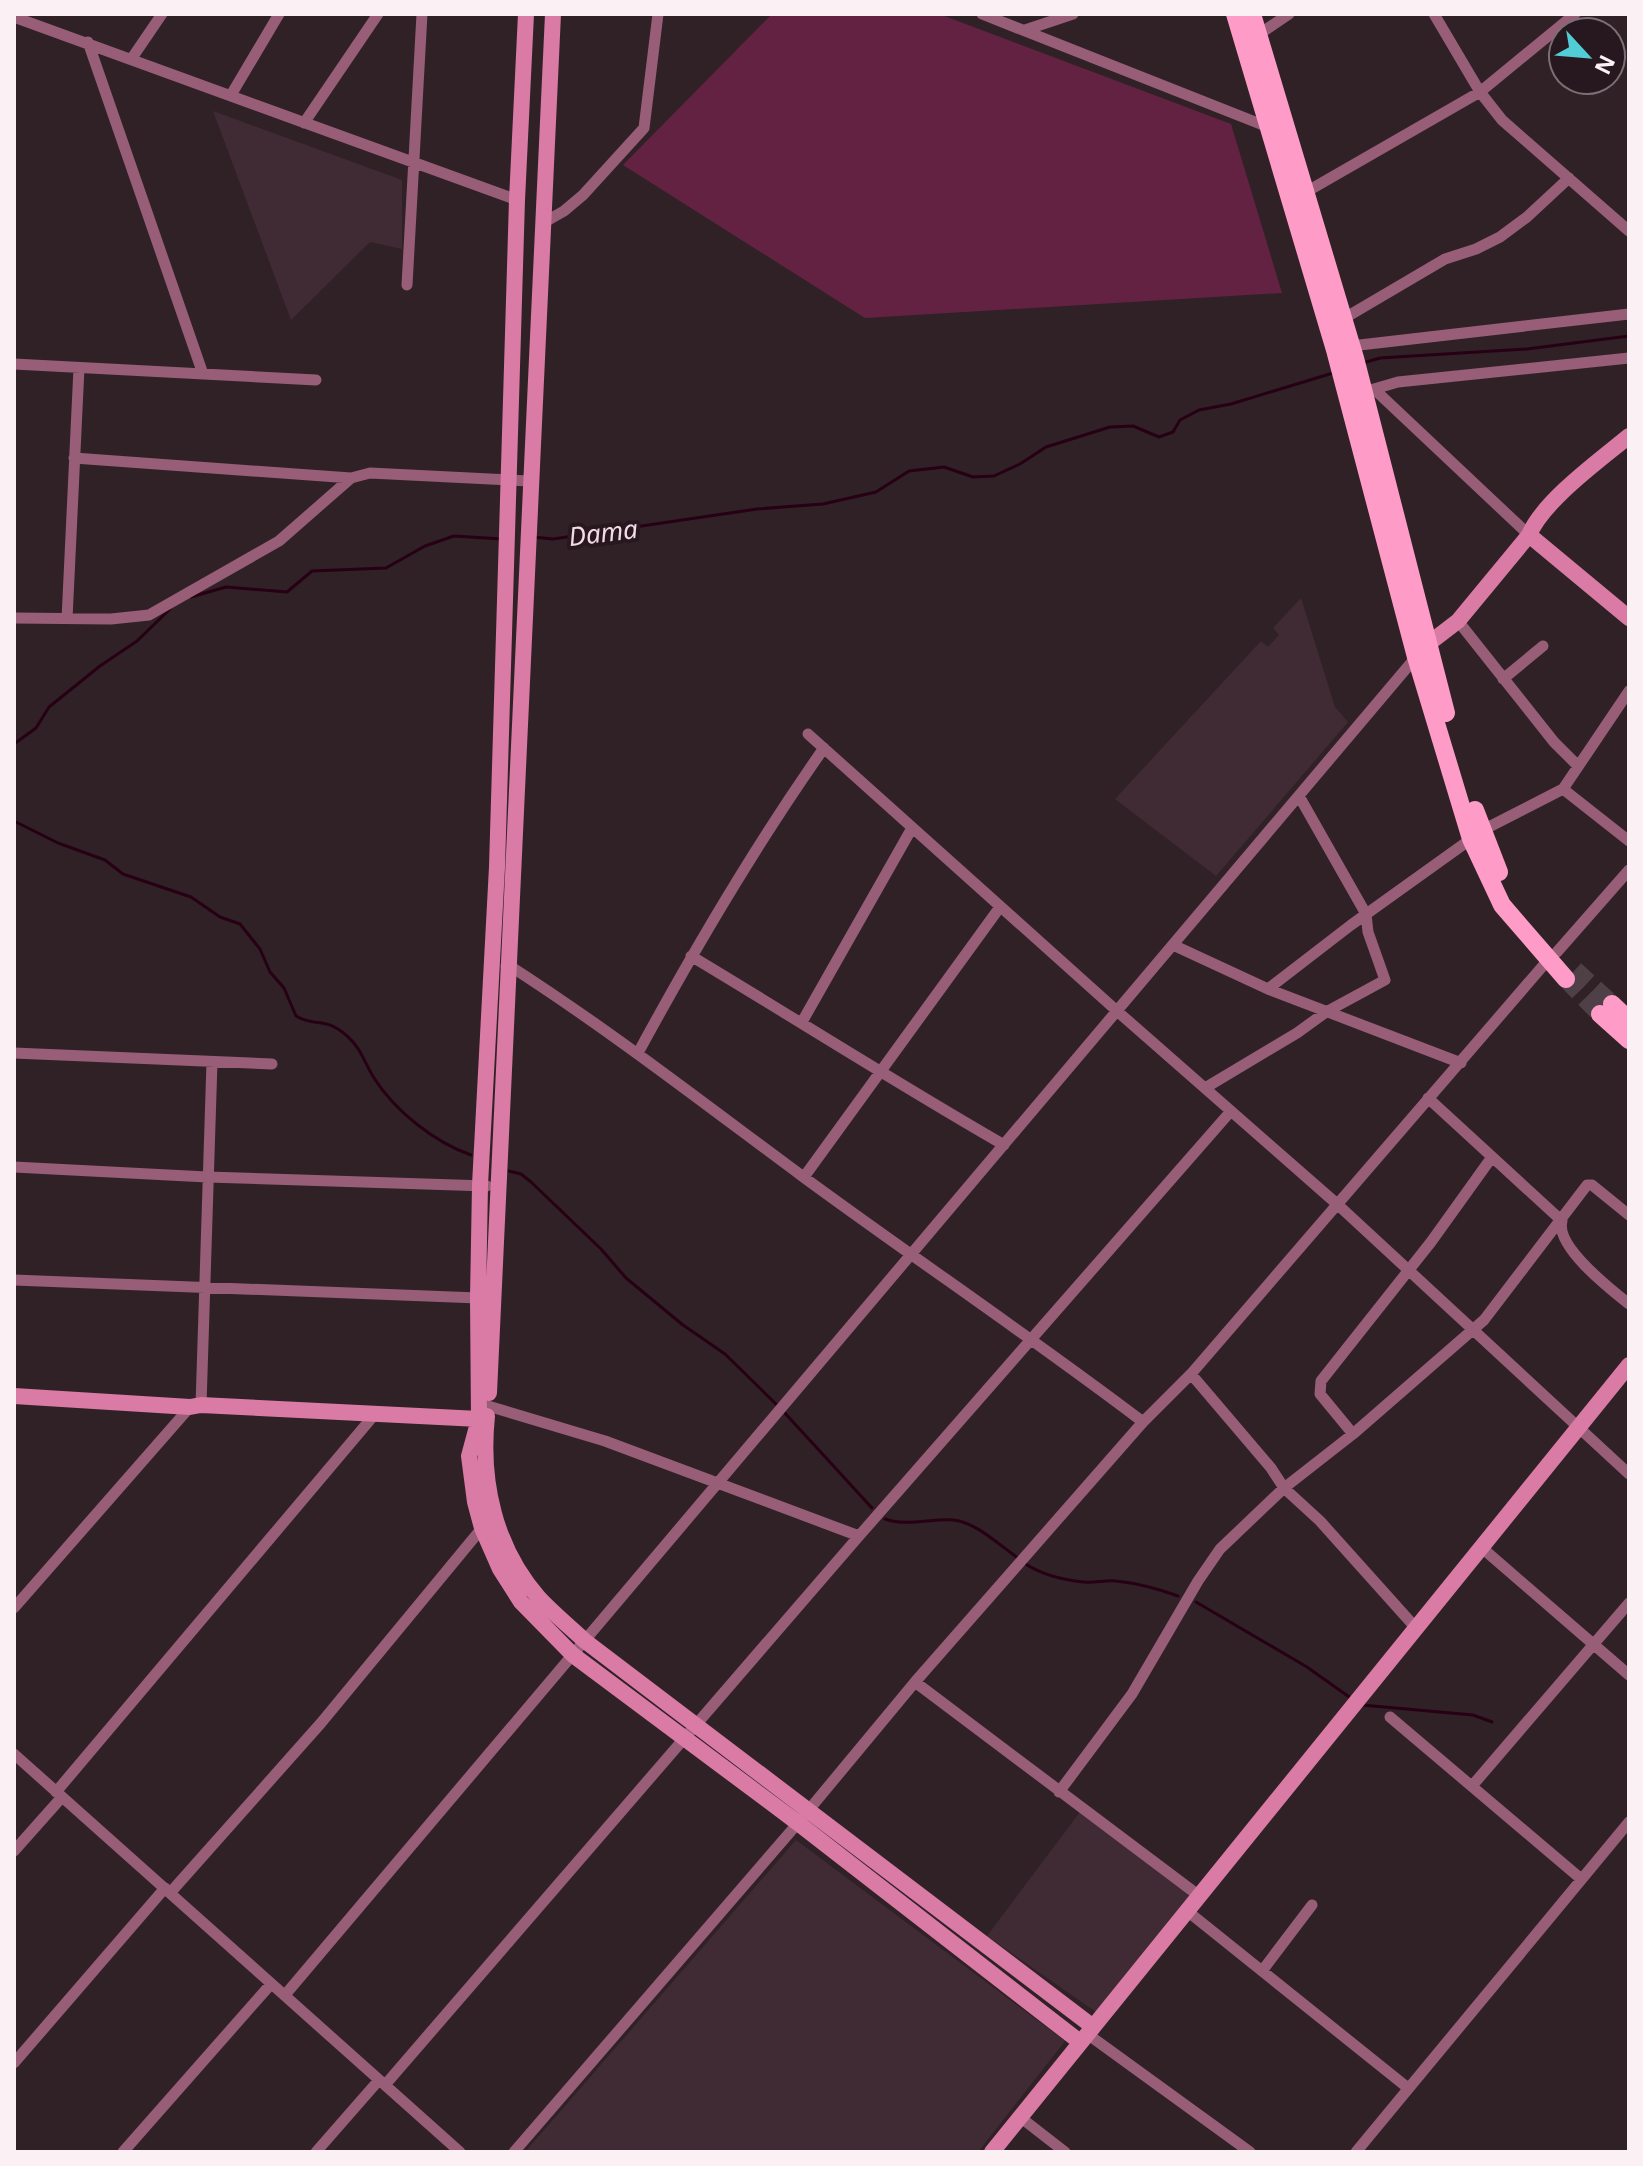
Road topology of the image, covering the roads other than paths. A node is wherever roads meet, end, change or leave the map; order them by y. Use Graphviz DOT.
graph roads {
  1 [pos="162,14"];
  2 [pos="279,14"];
  3 [pos="378,14"];
  4 [pos="422,14"];
  5 [pos="526,14"];
  6 [pos="553,14"];
  7 [pos="658,14"];
  8 [pos="982,14"];
  9 [pos="1073,14"];
  10 [pos="1235,14"];
  11 [pos="1252,14"];
  12 [pos="1289,14"];
  13 [pos="1434,14"];
  14 [pos="1575,14"];
  15 [pos="15,17"];
  16 [pos="1024,30"];
  17 [pos="1258,35"];
  18 [pos="88,42"];
  19 [pos="132,58"];
  20 [pos="1480,92"];
  21 [pos="231,95"];
  22 [pos="304,123"];
  23 [pos="1268,127"];
  24 [pos="414,162"];
  25 [pos="1569,178"];
  26 [pos="1306,192"];
  27 [pos="517,200"];
  28 [pos="543,223"];
  29 [pos="1629,231"];
  30 [pos="407,285"];
  31 [pos="1629,314"];
  32 [pos="1343,319"];
  33 [pos="1348,356"];
  34 [pos="1629,358"];
  35 [pos="14,364"];
  36 [pos="79,368"];
  37 [pos="203,374"];
  38 [pos="316,380"];
  39 [pos="1361,389"];
  40 [pos="1629,436"];
  41 [pos="74,458"];
  42 [pos="351,478"];
  43 [pos="509,481"];
  44 [pos="529,481"];
  45 [pos="1529,535"];
  46 [pos="14,618"];
  47 [pos="1629,618"];
  48 [pos="67,619"];
  49 [pos="1458,621"];
  50 [pos="1543,646"];
  51 [pos="1422,650"];
  52 [pos="1503,679"];
  53 [pos="1629,691"];
  54 [pos="808,734"];
  55 [pos="824,748"];
  56 [pos="1578,766"];
  57 [pos="1563,789"];
  58 [pos="1299,796"];
  59 [pos="912,828"];
  60 [pos="1476,835"];
  61 [pos="1629,841"];
  62 [pos="1629,870"];
  63 [pos="1000,907"];
  64 [pos="1366,914"];
  65 [pos="1173,945"];
  66 [pos="691,956"];
  67 [pos="1553,956"];
  68 [pos="502,966"];
  69 [pos="1571,974"];
  70 [pos="1268,989"];
  71 [pos="1117,1011"];
  72 [pos="1326,1012"];
  73 [pos="1629,1020"];
  74 [pos="802,1022"];
  75 [pos="1629,1040"];
  76 [pos="14,1053"];
  77 [pos="638,1053"];
  78 [pos="212,1062"];
  79 [pos="1461,1063"];
  80 [pos="272,1064"];
  81 [pos="881,1074"];
  82 [pos="1205,1088"];
  83 [pos="1428,1098"];
  84 [pos="1231,1111"];
  85 [pos="1004,1145"];
  86 [pos="1492,1157"];
  87 [pos="14,1167"];
  88 [pos="207,1177"];
  89 [pos="804,1177"];
  90 [pos="480,1185"];
  91 [pos="500,1186"];
  92 [pos="1337,1204"];
  93 [pos="1629,1215"];
  94 [pos="1562,1221"];
  95 [pos="912,1254"];
  96 [pos="1408,1271"];
  97 [pos="14,1280"];
  98 [pos="204,1288"];
  99 [pos="478,1298"];
  100 [pos="1629,1304"];
  101 [pos="1471,1330"];
  102 [pos="1033,1339"];
  103 [pos="1629,1365"];
  104 [pos="1191,1374"];
  105 [pos="15,1398"];
  106 [pos="196,1406"];
  107 [pos="375,1414"];
  108 [pos="484,1415"];
  109 [pos="1143,1422"];
  110 [pos="1578,1427"];
  111 [pos="1353,1434"];
  112 [pos="1629,1474"];
  113 [pos="719,1482"];
  114 [pos="1284,1488"];
  115 [pos="482,1528"];
  116 [pos="859,1536"];
  117 [pos="1481,1547"];
  118 [pos="1629,1603"];
  119 [pos="14,1608"];
  120 [pos="1415,1627"];
  121 [pos="585,1641"];
  122 [pos="1592,1645"];
  123 [pos="573,1655"];
  124 [pos="1629,1675"];
  125 [pos="915,1682"];
  126 [pos="1390,1717"];
  127 [pos="697,1725"];
  128 [pos="685,1739"];
  129 [pos="14,1754"];
  130 [pos="1472,1786"];
  131 [pos="1059,1792"];
  132 [pos="59,1794"];
  133 [pos="809,1810"];
  134 [pos="1629,1822"];
  135 [pos="798,1823"];
  136 [pos="14,1851"];
  137 [pos="1580,1878"];
  138 [pos="167,1891"];
  139 [pos="1198,1895"];
  140 [pos="1312,1905"];
  141 [pos="1186,1910"];
  142 [pos="1262,1971"];
  143 [pos="271,1984"];
  144 [pos="285,1995"];
  145 [pos="1086,2034"];
  146 [pos="14,2063"];
  147 [pos="382,2082"];
  148 [pos="1408,2088"];
  149 [pos="1020,2117"];
  150 [pos="123,2152"];
  151 [pos="316,2152"];
  152 [pos="460,2152"];
  153 [pos="514,2152"];
  154 [pos="992,2152"];
  155 [pos="1065,2152"];
  156 [pos="1250,2152"];
  157 [pos="1356,2152"];
  1 -- 19 [label="street"];
  2 -- 21 [label="street"];
  3 -- 22 [label="street"];
  4 -- 24 [label="street"];
  5 -- 27 [label="street"];
  6 -- 28 [label="street"];
  7 -- 28 [label="street"];
  8 -- 16 [label="street"];
  9 -- 16 [label="street"];
  10 -- 23 [label="main road"];
  11 -- 17 [label="main road"];
  12 -- 17 [label="street"];
  13 -- 20 [label="street"];
  14 -- 20 [label="street"];
  15 -- 18 [label="street"];
  16 -- 23 [label="street"];
  17 -- 26 [label="main road"];
  18 -- 19 [label="street"];
  18 -- 37 [label="street"];
  19 -- 21 [label="street"];
  20 -- 25 [label="street"];
  20 -- 26 [label="street"];
  21 -- 22 [label="street"];
  22 -- 24 [label="street"];
  23 -- 33 [label="main road"];
  24 -- 27 [label="street"];
  24 -- 30 [label="street"];
  25 -- 29 [label="street"];
  25 -- 32 [label="street"];
  26 -- 32 [label="main road"];
  27 -- 43 [label="street"];
  28 -- 44 [label="street"];
  31 -- 33 [label="street"];
  32 -- 33 [label="main road"];
  33 -- 39 [label="main road"];
  34 -- 39 [label="street"];
  35 -- 36 [label="street"];
  36 -- 37 [label="street"];
  36 -- 41 [label="street"];
  37 -- 38 [label="street"];
  39 -- 45 [label="street"];
  39 -- 51 [label="main road"];
  40 -- 45 [label="street"];
  41 -- 42 [label="street"];
  41 -- 48 [label="street"];
  42 -- 43 [label="street"];
  42 -- 48 [label="street"];
  43 -- 44 [label="street"];
  43 -- 68 [label="street"];
  44 -- 68 [label="street"];
  45 -- 47 [label="street"];
  45 -- 49 [label="street"];
  46 -- 48 [label="street"];
  49 -- 51 [label="street"];
  49 -- 52 [label="street"];
  50 -- 52 [label="street"];
  51 -- 58 [label="street"];
  51 -- 60 [label="main road"];
  52 -- 56 [label="street"];
  53 -- 56 [label="street"];
  54 -- 55 [label="street"];
  55 -- 59 [label="street"];
  55 -- 66 [label="street"];
  56 -- 57 [label="street"];
  57 -- 60 [label="street"];
  57 -- 61 [label="street"];
  58 -- 64 [label="street"];
  58 -- 65 [label="street"];
  59 -- 63 [label="street"];
  59 -- 74 [label="street"];
  60 -- 64 [label="street"];
  60 -- 67 [label="main road"];
  62 -- 67 [label="street"];
  63 -- 71 [label="street"];
  63 -- 81 [label="street"];
  64 -- 70 [label="street"];
  64 -- 72 [label="street"];
  65 -- 70 [label="street"];
  65 -- 71 [label="street"];
  66 -- 74 [label="street"];
  66 -- 77 [label="street"];
  67 -- 69 [label="main road"];
  67 -- 79 [label="street"];
  68 -- 77 [label="street"];
  68 -- 90 [label="street"];
  68 -- 91 [label="street"];
  70 -- 72 [label="street"];
  71 -- 82 [label="street"];
  71 -- 85 [label="street"];
  72 -- 79 [label="street"];
  72 -- 82 [label="street"];
  73 -- 75 [label="main road"];
  74 -- 81 [label="street"];
  76 -- 78 [label="street"];
  77 -- 89 [label="street"];
  78 -- 80 [label="street"];
  78 -- 88 [label="street"];
  79 -- 83 [label="street"];
  81 -- 85 [label="street"];
  81 -- 89 [label="street"];
  82 -- 84 [label="street"];
  83 -- 86 [label="street"];
  83 -- 92 [label="street"];
  84 -- 92 [label="street"];
  84 -- 102 [label="street"];
  85 -- 95 [label="street"];
  86 -- 94 [label="street"];
  86 -- 96 [label="street"];
  87 -- 88 [label="street"];
  88 -- 90 [label="street"];
  88 -- 98 [label="street"];
  89 -- 95 [label="street"];
  90 -- 91 [label="street"];
  90 -- 99 [label="street"];
  91 -- 108 [label="street"];
  92 -- 96 [label="street"];
  92 -- 104 [label="street"];
  93 -- 94 [label="street"];
  94 -- 100 [label="street"];
  94 -- 101 [label="street"];
  95 -- 102 [label="street"];
  95 -- 113 [label="street"];
  96 -- 101 [label="street"];
  96 -- 111 [label="street"];
  97 -- 98 [label="street"];
  98 -- 99 [label="street"];
  98 -- 106 [label="street"];
  99 -- 108 [label="street"];
  101 -- 110 [label="street"];
  101 -- 111 [label="street"];
  102 -- 109 [label="street"];
  102 -- 116 [label="street"];
  103 -- 110 [label="street"];
  104 -- 109 [label="street"];
  104 -- 114 [label="street"];
  105 -- 106 [label="street"];
  106 -- 107 [label="street"];
  106 -- 119 [label="street"];
  107 -- 108 [label="street"];
  107 -- 132 [label="street"];
  108 -- 113 [label="street"];
  108 -- 115 [label="street"];
  108 -- 121 [label="street"];
  109 -- 125 [label="street"];
  110 -- 112 [label="street"];
  110 -- 117 [label="street"];
  111 -- 114 [label="street"];
  113 -- 116 [label="street"];
  113 -- 121 [label="street"];
  114 -- 120 [label="street"];
  114 -- 131 [label="street"];
  115 -- 123 [label="street"];
  115 -- 138 [label="street"];
  116 -- 127 [label="street"];
  117 -- 120 [label="street"];
  117 -- 122 [label="street"];
  118 -- 122 [label="street"];
  120 -- 139 [label="street"];
  121 -- 123 [label="street"];
  121 -- 127 [label="street"];
  122 -- 124 [label="street"];
  122 -- 130 [label="street"];
  123 -- 128 [label="street"];
  123 -- 144 [label="street"];
  125 -- 131 [label="street"];
  125 -- 133 [label="street"];
  126 -- 130 [label="street"];
  127 -- 128 [label="street"];
  127 -- 133 [label="street"];
  128 -- 135 [label="street"];
  128 -- 147 [label="street"];
  129 -- 132 [label="street"];
  130 -- 137 [label="street"];
  131 -- 139 [label="street"];
  132 -- 136 [label="street"];
  132 -- 138 [label="street"];
  133 -- 135 [label="street"];
  133 -- 145 [label="street"];
  134 -- 137 [label="street"];
  135 -- 145 [label="street"];
  135 -- 153 [label="street"];
  137 -- 148 [label="street"];
  138 -- 143 [label="street"];
  138 -- 146 [label="street"];
  139 -- 141 [label="street"];
  140 -- 142 [label="street"];
  141 -- 142 [label="street"];
  141 -- 145 [label="street"];
  142 -- 148 [label="street"];
  143 -- 144 [label="street"];
  143 -- 150 [label="street"];
  144 -- 147 [label="street"];
  145 -- 149 [label="street"];
  145 -- 156 [label="street"];
  147 -- 151 [label="street"];
  147 -- 152 [label="street"];
  148 -- 157 [label="street"];
  149 -- 154 [label="street"];
  149 -- 155 [label="street"];
}
